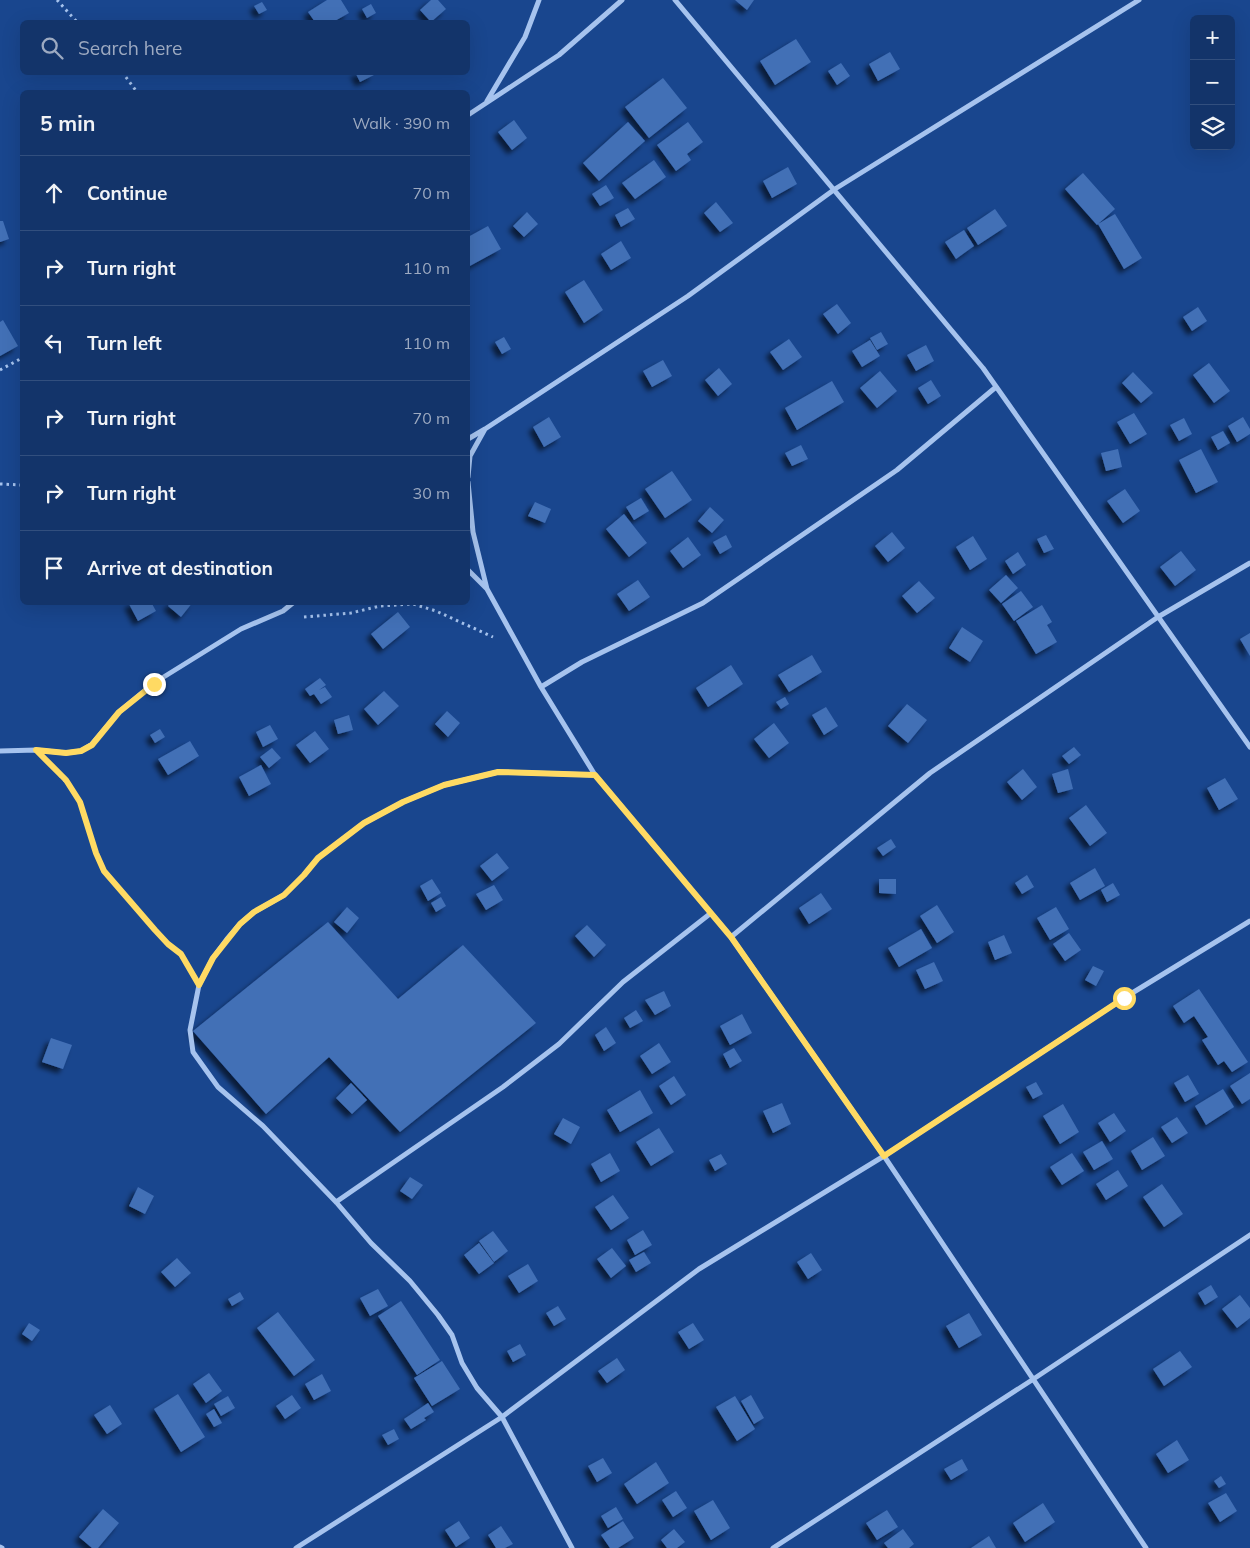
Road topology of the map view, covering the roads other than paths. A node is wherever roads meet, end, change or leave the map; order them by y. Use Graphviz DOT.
graph roads {
  1 [pos="539,0"];
  2 [pos="622,0"];
  3 [pos="675,0"];
  4 [pos="1139,0"];
  5 [pos="485,103"];
  6 [pos="470,114"];
  7 [pos="835,189"];
  8 [pos="996,387"];
  9 [pos="485,429"];
  10 [pos="470,438"];
  11 [pos="470,456"];
  12 [pos="470,502"];
  13 [pos="1250,563"];
  14 [pos="470,572"];
  15 [pos="487,589"];
  16 [pos="290,605"];
  17 [pos="1158,617"];
  18 [pos="541,687"];
  19 [pos="1250,747"];
  20 [pos="0,751"];
  21 [pos="595,775"];
  22 [pos="711,912"];
  23 [pos="1250,921"];
  24 [pos="731,937"];
  25 [pos="884,1156"];
  26 [pos="336,1202"];
  27 [pos="1250,1235"];
  28 [pos="1032,1380"];
  29 [pos="502,1417"];
  30 [pos="296,1548"];
  31 [pos="572,1548"];
  32 [pos="773,1548"];
  33 [pos="1146,1548"];
  1 -- 5 [label="street"];
  2 -- 5 [label="street"];
  3 -- 7 [label="street"];
  4 -- 7 [label="street"];
  5 -- 6 [label="street"];
  7 -- 8 [label="street"];
  7 -- 9 [label="street"];
  8 -- 17 [label="street"];
  8 -- 18 [label="street"];
  9 -- 10 [label="street"];
  9 -- 11 [label="street"];
  12 -- 15 [label="street"];
  13 -- 17 [label="street"];
  14 -- 15 [label="street"];
  15 -- 18 [label="street"];
  16 -- 20 [label="street"];
  17 -- 19 [label="street"];
  17 -- 24 [label="street"];
  18 -- 21 [label="street"];
  21 -- 22 [label="street"];
  21 -- 26 [label="street"];
  22 -- 24 [label="street"];
  22 -- 26 [label="street"];
  23 -- 25 [label="street"];
  24 -- 25 [label="street"];
  25 -- 28 [label="street"];
  25 -- 29 [label="street"];
  26 -- 29 [label="street"];
  27 -- 28 [label="street"];
  28 -- 32 [label="street"];
  28 -- 33 [label="street"];
  29 -- 30 [label="street"];
  29 -- 31 [label="street"];
}
